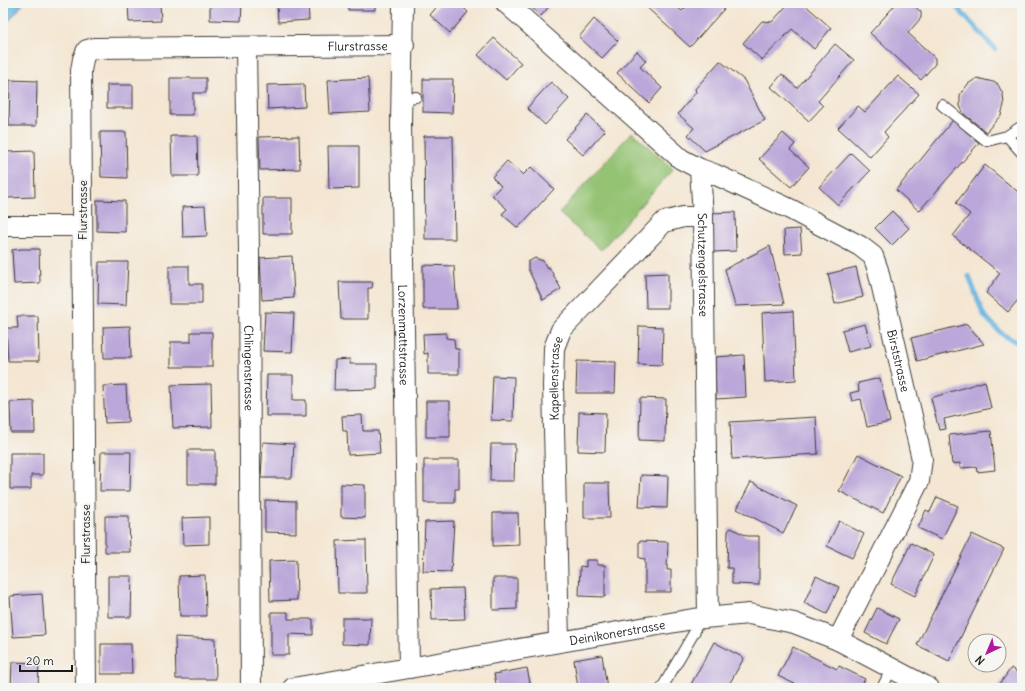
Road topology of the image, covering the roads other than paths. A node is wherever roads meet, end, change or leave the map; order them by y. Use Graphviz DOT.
graph roads {
  1 [pos="403,3"];
  2 [pos="506,3"];
  3 [pos="404,45"];
  4 [pos="246,48"];
  5 [pos="942,105"];
  6 [pos="1022,126"];
  7 [pos="1007,136"];
  8 [pos="1022,154"];
  9 [pos="700,169"];
  10 [pos="703,217"];
  11 [pos="3,226"];
  12 [pos="81,226"];
  13 [pos="700,617"];
  14 [pos="838,640"];
  15 [pos="559,641"];
  16 [pos="409,668"];
  17 [pos="892,668"];
  18 [pos="86,688"];
  19 [pos="251,688"];
  20 [pos="293,688"];
  21 [pos="662,688"];
  22 [pos="882,688"];
  23 [pos="928,688"];
  1 -- 3 [label="street, Lorzenmattstrasse"];
  2 -- 9 [label="street"];
  3 -- 4 [label="street, Flurstrasse"];
  3 -- 16 [label="street, Lorzenmattstrasse"];
  4 -- 12 [label="street, Flurstrasse"];
  4 -- 19 [label="street, Chlingenstrasse"];
  5 -- 7 [label="lane"];
  6 -- 7 [label="lane"];
  7 -- 8 [label="lane"];
  9 -- 10 [label="street, Schutzengelstrasse"];
  9 -- 14 [label="street, Birststrasse"];
  10 -- 13 [label="street, Schutzengelstrasse"];
  10 -- 15 [label="street, Kapellenstrasse"];
  11 -- 12 [label="street"];
  12 -- 18 [label="street, Flurstrasse"];
  13 -- 14 [label="street, Deinikonerstrasse"];
  13 -- 15 [label="street, Deinikonerstrasse"];
  13 -- 21 [label="lane"];
  14 -- 17 [label="street, Deinikonerstrasse"];
  15 -- 16 [label="street, Deinikonerstrasse"];
  16 -- 20 [label="street, Deinikonerstrasse"];
  17 -- 22 [label="lane"];
  17 -- 23 [label="street, Deinikonerstrasse"];
}
